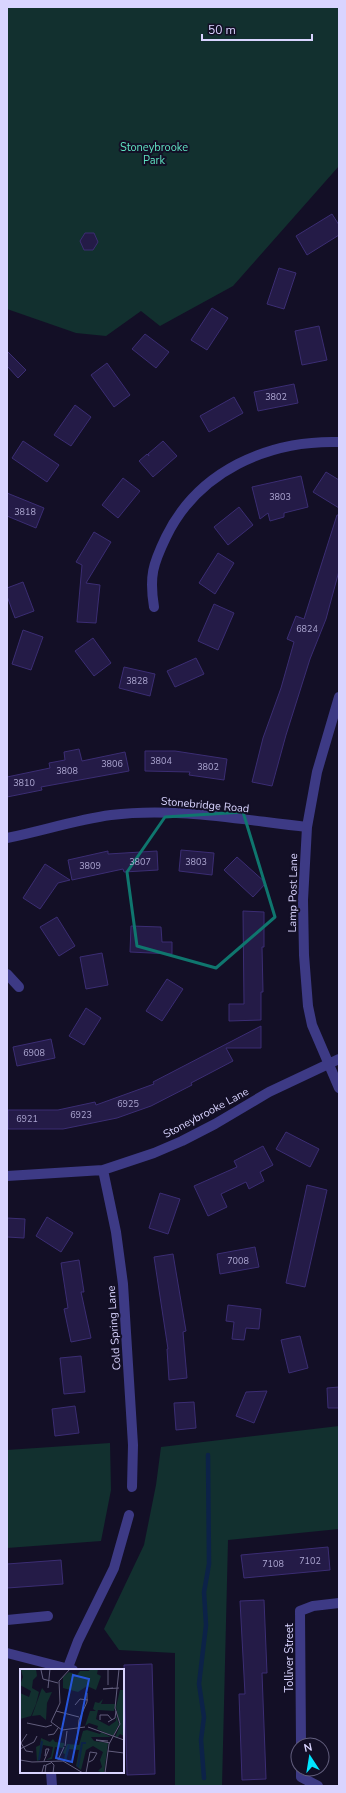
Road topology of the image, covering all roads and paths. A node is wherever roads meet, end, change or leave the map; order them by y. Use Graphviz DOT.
graph roads {
  1 [pos="339,442"];
  2 [pos="154,607"];
  3 [pos="339,697"];
  4 [pos="307,827"];
  5 [pos="7,838"];
  6 [pos="7,974"];
  7 [pos="19,987"];
  8 [pos="339,1060"];
  9 [pos="329,1064"];
  10 [pos="339,1088"];
  11 [pos="103,1170"];
  12 [pos="7,1176"];
  13 [pos="132,1487"];
  14 [pos="128,1515"];
  15 [pos="339,1603"];
  16 [pos="48,1616"];
  17 [pos="7,1620"];
  18 [pos="7,1653"];
  19 [pos="69,1669"];
  20 [pos="301,1737"];
  21 [pos="51,1773"];
  22 [pos="301,1777"];
  23 [pos="52,1786"];
  24 [pos="318,1786"];
  1 -- 2 [label="street"];
  3 -- 4 [label="street, Lamp Post Lane"];
  4 -- 5 [label="street, Stonebridge Road"];
  4 -- 9 [label="street, Lamp Post Lane"];
  6 -- 7 [label="street"];
  8 -- 9 [label="street, Stoneybrooke Lane"];
  9 -- 10 [label="street, Lamp Post Lane"];
  9 -- 11 [label="street, Stoneybrooke Lane"];
  11 -- 12 [label="street, Stoneybrooke Lane"];
  11 -- 13 [label="street, Cold Spring Lane"];
  14 -- 19 [label="street"];
  15 -- 20 [label="street, Tolliver Street"];
  16 -- 17 [label="street"];
  18 -- 19 [label="street"];
  21 -- 23 [label="street"];
  22 -- 24 [label="street"];
}
